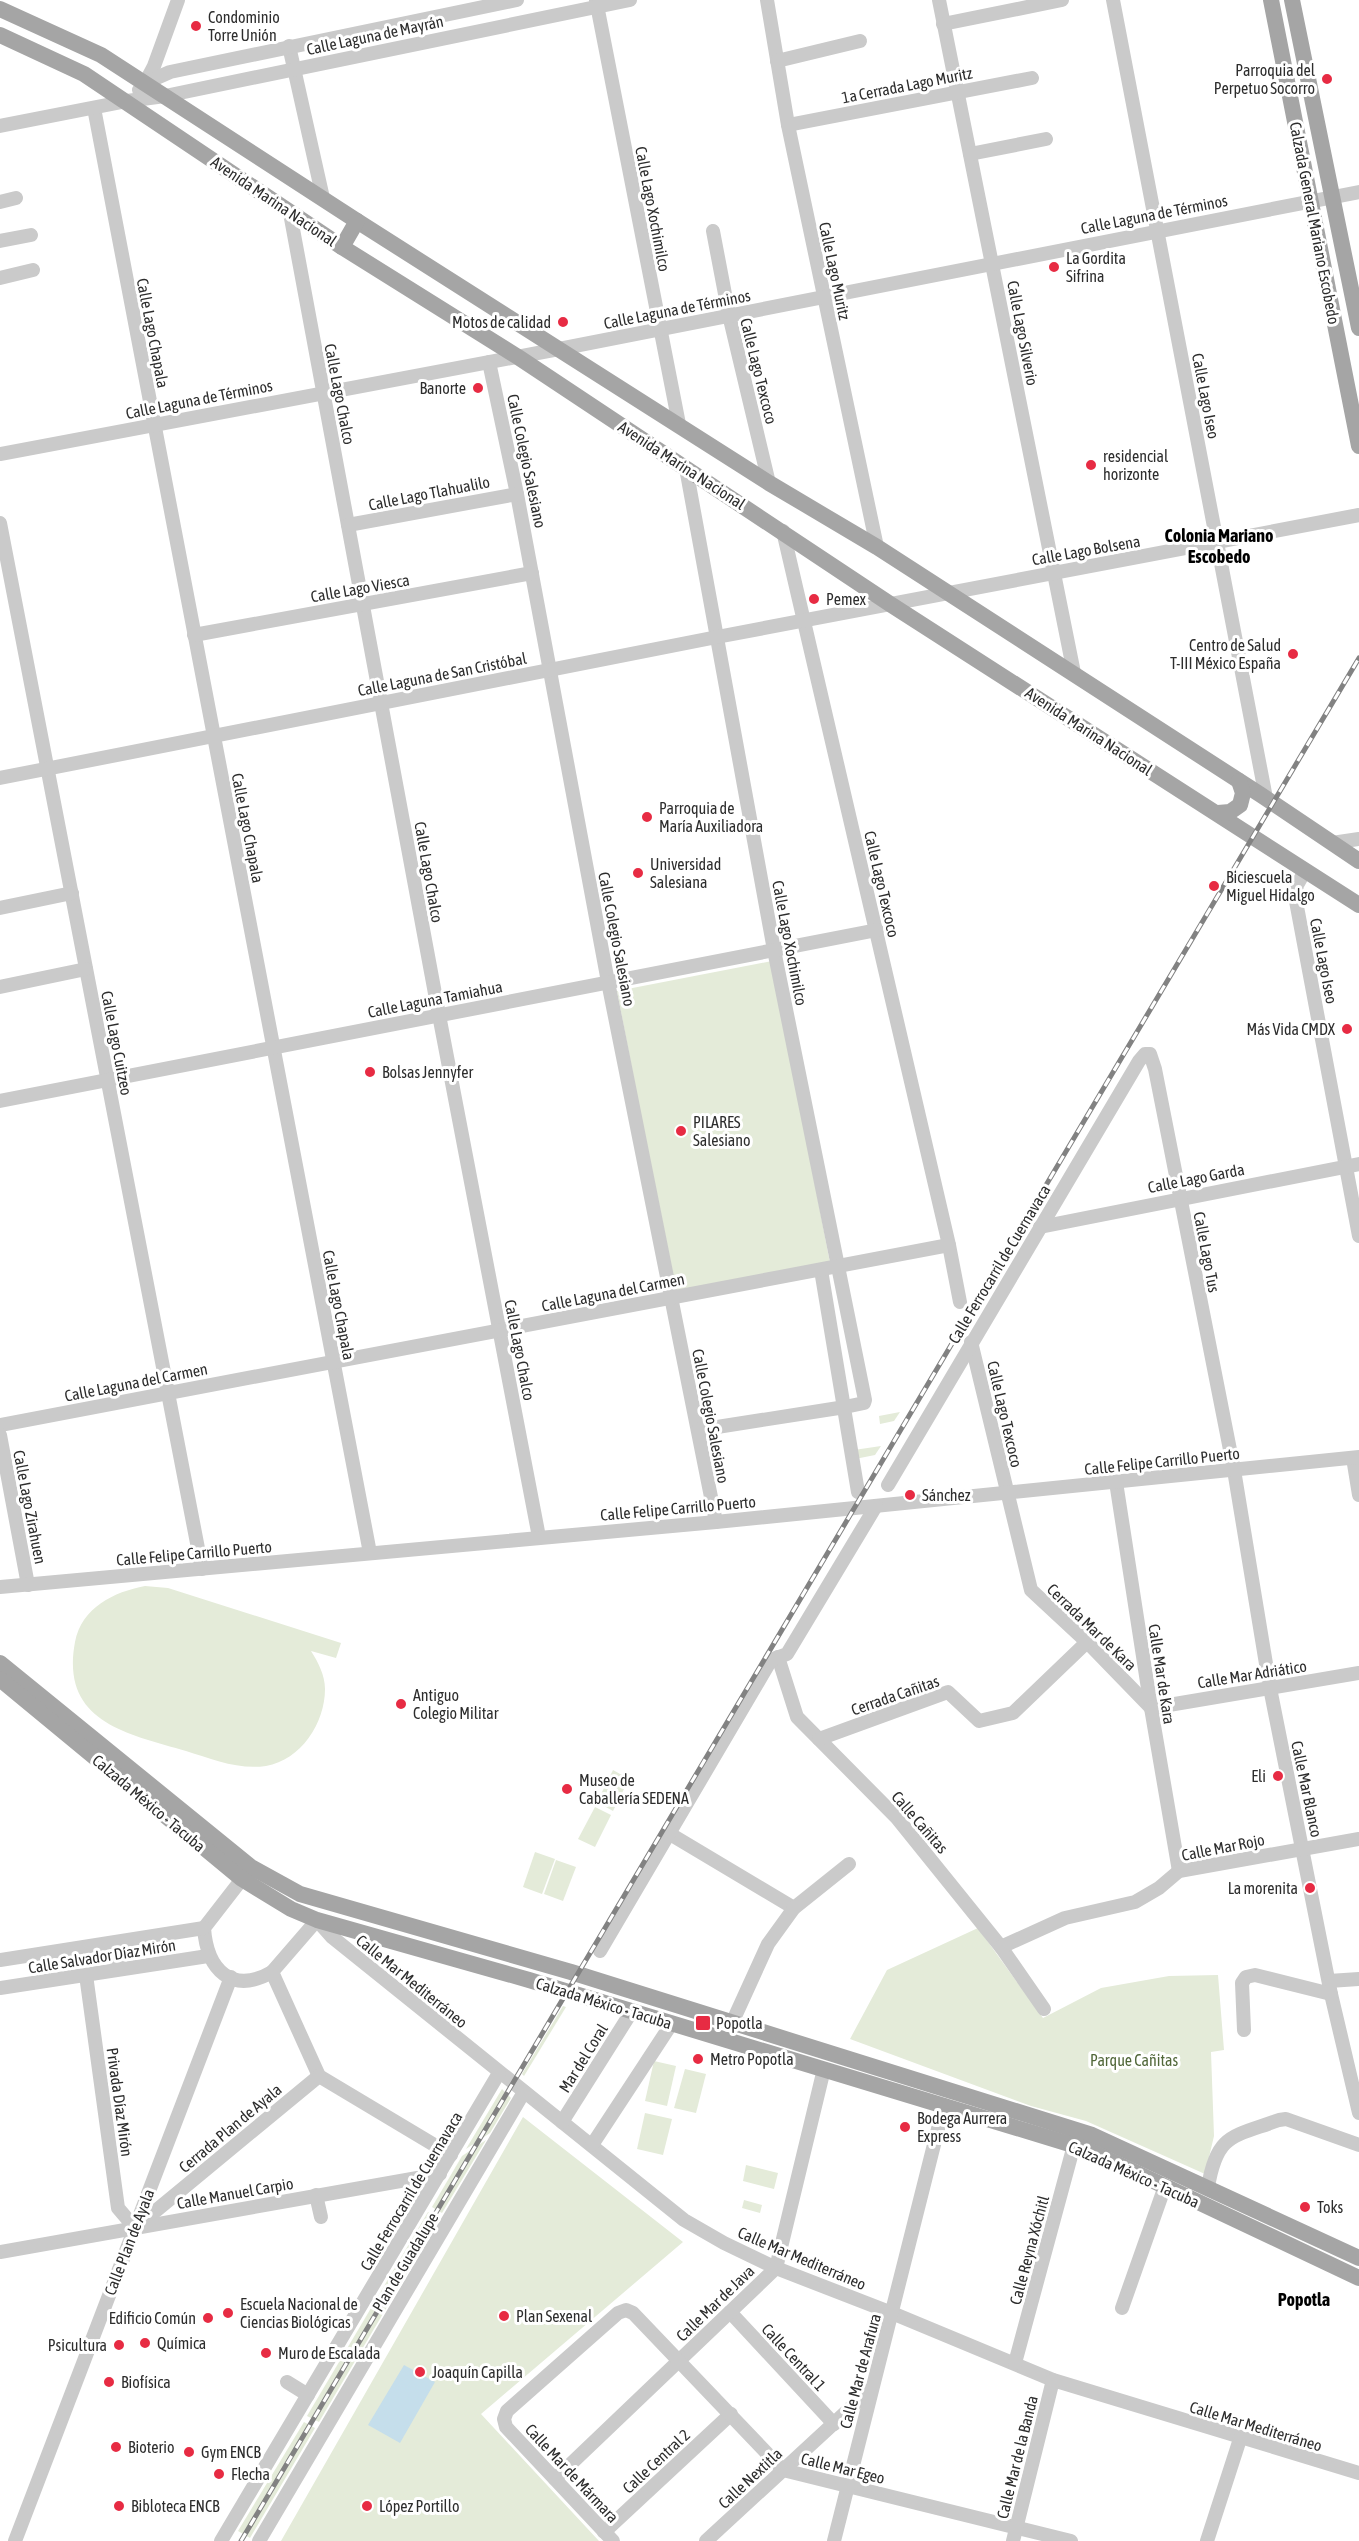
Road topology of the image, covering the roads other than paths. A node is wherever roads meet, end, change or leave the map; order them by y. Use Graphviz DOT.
graph roads {
  1 [pos="177,0"];
  2 [pos="517,0"];
  3 [pos="630,0"];
  4 [pos="767,0"];
  5 [pos="939,0"];
  6 [pos="1062,0"];
  7 [pos="1113,0"];
  8 [pos="1271,0"];
  9 [pos="1292,0"];
  10 [pos="596,3"];
  11 [pos="0,9"];
  12 [pos="944,24"];
  13 [pos="373,29"];
  14 [pos="0,35"];
  15 [pos="860,41"];
  16 [pos="289,46"];
  17 [pos="378,51"];
  18 [pos="158,55"];
  19 [pos="777,61"];
  20 [pos="294,69"];
  21 [pos="170,72"];
  22 [pos="1032,78"];
  23 [pos="145,83"];
  24 [pos="957,92"];
  25 [pos="165,96"];
  26 [pos="127,101"];
  27 [pos="94,108"];
  28 [pos="788,125"];
  29 [pos="0,126"];
  30 [pos="1046,139"];
  31 [pos="970,154"];
  32 [pos="1359,192"];
  33 [pos="1334,196"];
  34 [pos="16,198"];
  35 [pos="323,198"];
  36 [pos="1310,201"];
  37 [pos="0,202"];
  38 [pos="290,213"];
  39 [pos="357,221"];
  40 [pos="713,231"];
  41 [pos="1157,231"];
  42 [pos="31,235"];
  43 [pos="0,242"];
  44 [pos="342,247"];
  45 [pos="992,262"];
  46 [pos="33,270"];
  47 [pos="0,278"];
  48 [pos="823,297"];
  49 [pos="729,315"];
  50 [pos="1359,328"];
  51 [pos="660,329"];
  52 [pos="559,349"];
  53 [pos="518,357"];
  54 [pos="489,362"];
  55 [pos="323,393"];
  56 [pos="154,424"];
  57 [pos="679,424"];
  58 [pos="1359,446"];
  59 [pos="0,454"];
  60 [pos="686,468"];
  61 [pos="769,483"];
  62 [pos="517,494"];
  63 [pos="1359,515"];
  64 [pos="0,523"];
  65 [pos="348,525"];
  66 [pos="783,531"];
  67 [pos="1217,543"];
  68 [pos="878,547"];
  69 [pos="1055,572"];
  70 [pos="532,573"];
  71 [pos="948,593"];
  72 [pos="890,604"];
  73 [pos="363,605"];
  74 [pos="803,621"];
  75 [pos="194,635"];
  76 [pos="717,637"];
  77 [pos="550,670"];
  78 [pos="1074,673"];
  79 [pos="381,703"];
  80 [pos="214,736"];
  81 [pos="48,768"];
  82 [pos="0,778"];
  83 [pos="1239,781"];
  84 [pos="1263,796"];
  85 [pos="1218,813"];
  86 [pos="1239,827"];
  87 [pos="1359,839"];
  88 [pos="1332,843"];
  89 [pos="1359,861"];
  90 [pos="1305,872"];
  91 [pos="72,893"];
  92 [pos="1359,905"];
  93 [pos="0,908"];
  94 [pos="877,930"];
  95 [pos="774,950"];
  96 [pos="86,969"];
  97 [pos="608,982"];
  98 [pos="0,987"];
  99 [pos="439,1015"];
  100 [pos="273,1047"];
  101 [pos="1139,1061"];
  102 [pos="108,1080"];
  103 [pos="0,1101"];
  104 [pos="1352,1165"];
  105 [pos="1179,1198"];
  106 [pos="1040,1227"];
  107 [pos="1359,1236"];
  108 [pos="949,1245"];
  109 [pos="837,1267"];
  110 [pos="820,1270"];
  111 [pos="671,1298"];
  112 [pos="960,1302"];
  113 [pos="499,1330"];
  114 [pos="971,1342"];
  115 [pos="333,1360"];
  116 [pos="168,1393"];
  117 [pos="845,1407"];
  118 [pos="0,1425"];
  119 [pos="698,1430"];
  120 [pos="0,1436"];
  121 [pos="1356,1457"];
  122 [pos="1234,1470"];
  123 [pos="1116,1482"];
  124 [pos="888,1485"];
  125 [pos="858,1492"];
  126 [pos="1007,1492"];
  127 [pos="1359,1495"];
  128 [pos="876,1506"];
  129 [pos="716,1522"];
  130 [pos="539,1537"];
  131 [pos="370,1553"];
  132 [pos="202,1569"];
  133 [pos="28,1585"];
  134 [pos="0,1587"];
  135 [pos="1087,1642"];
  136 [pos="778,1657"];
  137 [pos="0,1663"];
  138 [pos="1359,1673"];
  139 [pos="0,1679"];
  140 [pos="1270,1688"];
  141 [pos="1151,1708"];
  142 [pos="819,1739"];
  143 [pos="669,1834"];
  144 [pos="1359,1839"];
  145 [pos="1303,1849"];
  146 [pos="849,1864"];
  147 [pos="1179,1871"];
  148 [pos="246,1873"];
  149 [pos="795,1908"];
  150 [pos="317,1920"];
  151 [pos="204,1928"];
  152 [pos="111,1943"];
  153 [pos="1001,1947"];
  154 [pos="600,1951"];
  155 [pos="208,1956"];
  156 [pos="0,1960"];
  157 [pos="539,1963"];
  158 [pos="115,1970"];
  159 [pos="272,1972"];
  160 [pos="86,1975"];
  161 [pos="231,1977"];
  162 [pos="1359,1979"];
  163 [pos="530,1980"];
  164 [pos="610,1985"];
  165 [pos="0,1988"];
  166 [pos="1330,1988"];
  167 [pos="604,2003"];
  168 [pos="1044,2009"];
  169 [pos="632,2011"];
  170 [pos="672,2023"];
  171 [pos="732,2023"];
  172 [pos="1244,2030"];
  173 [pos="824,2069"];
  174 [pos="499,2073"];
  175 [pos="319,2076"];
  176 [pos="524,2092"];
  177 [pos="944,2105"];
  178 [pos="1359,2113"];
  179 [pos="562,2122"];
  180 [pos="592,2145"];
  181 [pos="1074,2145"];
  182 [pos="1359,2145"];
  183 [pos="451,2156"];
  184 [pos="440,2174"];
  185 [pos="1165,2186"];
  186 [pos="1208,2187"];
  187 [pos="316,2195"];
  188 [pos="321,2217"];
  189 [pos="135,2228"];
  190 [pos="0,2252"];
  191 [pos="1359,2258"];
  192 [pos="776,2268"];
  193 [pos="1359,2278"];
  194 [pos="1122,2308"];
  195 [pos="730,2312"];
  196 [pos="892,2313"];
  197 [pos="679,2361"];
  198 [pos="1015,2363"];
  199 [pos="1053,2380"];
  200 [pos="287,2382"];
  201 [pos="870,2390"];
  202 [pos="308,2395"];
  203 [pos="731,2414"];
  204 [pos="834,2424"];
  205 [pos="506,2427"];
  206 [pos="1240,2439"];
  207 [pos="783,2470"];
  208 [pos="1359,2474"];
  209 [pos="555,2479"];
  210 [pos="848,2486"];
  211 [pos="1014,2535"];
  212 [pos="608,2536"];
  213 [pos="15,2541"];
  214 [pos="221,2541"];
  215 [pos="259,2541"];
  216 [pos="706,2541"];
  217 [pos="834,2541"];
  218 [pos="1071,2541"];
  219 [pos="1207,2541"];
  1 -- 18 [label="street"];
  2 -- 13 [label="street, Calle Laguna de Mayrán"];
  3 -- 10 [label="street, Calle Laguna de Mayrán"];
  4 -- 19 [label="street, Calle Lago Muritz"];
  5 -- 12 [label="street, Calle Lago Silverio"];
  6 -- 12 [label="street"];
  7 -- 41 [label="street, Calle Lago Iseo"];
  8 -- 36 [label="main road, Calzada General Mariano Escobedo"];
  9 -- 33 [label="main road, Calzada General Mariano Escobedo"];
  10 -- 17 [label="street, Calle Laguna de Mayrán"];
  10 -- 51 [label="street, Calle Lago Xochimilco"];
  11 -- 23 [label="main road, Avenida Marina Nacional"];
  12 -- 24 [label="street, Calle Lago Silverio"];
  13 -- 16 [label="street, Calle Laguna de Mayrán"];
  13 -- 17 [label="street"];
  14 -- 26 [label="main road, Avenida Marina Nacional"];
  15 -- 19 [label="street"];
  16 -- 20 [label="street"];
  16 -- 21 [label="street, Calle Laguna de Mayrán"];
  17 -- 20 [label="street, Calle Laguna de Mayrán"];
  18 -- 21 [label="street"];
  18 -- 23 [label="street"];
  19 -- 28 [label="street, Calle Lago Muritz"];
  20 -- 25 [label="street, Calle Laguna de Mayrán"];
  20 -- 35 [label="street"];
  21 -- 23 [label="street, Calle Laguna de Mayrán"];
  22 -- 24 [label="street, 1a Cerrada Lago Muritz"];
  23 -- 25 [label="main road, Avenida Marina Nacional"];
  23 -- 26 [label="street, Calle Laguna de Mayrán"];
  24 -- 28 [label="street, 1a Cerrada Lago Muritz"];
  24 -- 31 [label="street, Calle Lago Silverio"];
  25 -- 26 [label="street, Calle Laguna de Mayrán"];
  25 -- 35 [label="main road, Avenida Marina Nacional"];
  26 -- 27 [label="street, Calle Laguna de Mayrán"];
  26 -- 38 [label="main road, Avenida Marina Nacional"];
  27 -- 29 [label="street, Calle Laguna de Mayrán"];
  27 -- 56 [label="street, Calle Lago Chapala"];
  28 -- 48 [label="street, Calle Lago Muritz"];
  30 -- 31 [label="street"];
  31 -- 45 [label="street, Calle Lago Silverio"];
  32 -- 33 [label="street, Calle Laguna de Términos"];
  33 -- 36 [label="street, Calle Laguna de Términos"];
  33 -- 50 [label="main road, Calzada General Mariano Escobedo"];
  34 -- 37 [label="street"];
  35 -- 39 [label="main road, Avenida Marina Nacional"];
  36 -- 41 [label="street, Calle Laguna de Términos"];
  36 -- 58 [label="main road, Calzada General Mariano Escobedo"];
  38 -- 44 [label="main road, Avenida Marina Nacional"];
  38 -- 55 [label="street, Calle Lago Chalco"];
  39 -- 44 [label="main road"];
  39 -- 52 [label="main road, Avenida Marina Nacional"];
  40 -- 49 [label="street, Calle Lago Texcoco"];
  41 -- 45 [label="street, Calle Laguna de Términos"];
  41 -- 67 [label="street, Calle Lago Iseo"];
  42 -- 43 [label="street"];
  44 -- 53 [label="main road, Avenida Marina Nacional"];
  45 -- 48 [label="street, Calle Laguna de Términos"];
  45 -- 69 [label="street, Calle Lago Silverio"];
  46 -- 47 [label="street"];
  48 -- 49 [label="street, Calle Laguna de Términos"];
  48 -- 68 [label="street, Calle Lago Muritz"];
  49 -- 51 [label="street, Calle Laguna de Términos"];
  49 -- 61 [label="street, Calle Lago Texcoco"];
  51 -- 52 [label="street, Calle Laguna de Términos"];
  51 -- 57 [label="street, Calle Lago Xochimilco"];
  52 -- 53 [label="street, Calle Laguna de Términos"];
  52 -- 57 [label="main road, Avenida Marina Nacional"];
  53 -- 54 [label="street, Calle Laguna de Términos"];
  53 -- 60 [label="main road, Avenida Marina Nacional"];
  54 -- 55 [label="street, Calle Laguna de Términos"];
  54 -- 62 [label="street, Calle Colegio Salesiano"];
  55 -- 56 [label="street, Calle Laguna de Términos"];
  55 -- 65 [label="street, Calle Lago Chalco"];
  56 -- 59 [label="street, Calle Laguna de Términos"];
  56 -- 75 [label="street, Calle Lago Chapala"];
  57 -- 61 [label="main road, Avenida Marina Nacional"];
  60 -- 66 [label="main road, Avenida Marina Nacional"];
  60 -- 76 [label="street, Calle Lago Xochimilco"];
  61 -- 68 [label="main road, Avenida Marina Nacional"];
  62 -- 65 [label="street, Calle Lago Tlahualilo"];
  62 -- 70 [label="street, Calle Colegio Salesiano"];
  63 -- 67 [label="street, Calle Lago Bolsena"];
  64 -- 81 [label="street, Calle Lago Cuitzeo"];
  65 -- 73 [label="street, Calle Lago Chalco"];
  66 -- 72 [label="main road, Avenida Marina Nacional"];
  66 -- 74 [label="street, Calle Lago Texcoco"];
  67 -- 69 [label="street, Calle Lago Bolsena"];
  67 -- 84 [label="street, Calle Lago Iseo"];
  68 -- 71 [label="main road, Avenida Marina Nacional"];
  69 -- 71 [label="street, Calle Lago Bolsena"];
  69 -- 78 [label="street, Calle Lago Silverio"];
  70 -- 73 [label="street, Calle Lago Viesca"];
  70 -- 77 [label="street, Calle Colegio Salesiano"];
  71 -- 72 [label="street, Calle Lago Bolsena"];
  71 -- 78 [label="main road, Avenida Marina Nacional"];
  72 -- 74 [label="street, Calle Laguna de San Cristóbal"];
  72 -- 85 [label="main road, Avenida Marina Nacional"];
  73 -- 75 [label="street, Calle Lago Viesca"];
  73 -- 79 [label="street, Calle Lago Chalco"];
  74 -- 76 [label="street, Calle Laguna de San Cristóbal"];
  74 -- 94 [label="street, Calle Lago Texcoco"];
  75 -- 80 [label="street, Calle Lago Chapala"];
  76 -- 77 [label="street, Calle Laguna de San Cristóbal"];
  76 -- 95 [label="street, Calle Lago Xochimilco"];
  77 -- 79 [label="street, Calle Laguna de San Cristóbal"];
  77 -- 97 [label="street, Calle Colegio Salesiano"];
  78 -- 83 [label="main road, Avenida Marina Nacional"];
  79 -- 80 [label="street, Calle Laguna de San Cristóbal"];
  79 -- 99 [label="street, Calle Lago Chalco"];
  80 -- 81 [label="street, Calle Laguna de San Cristóbal"];
  80 -- 100 [label="street, Calle Lago Chapala"];
  81 -- 82 [label="street, Calle Laguna de San Cristóbal"];
  81 -- 91 [label="street, Calle Lago Cuitzeo"];
  83 -- 84 [label="main road, Avenida Marina Nacional"];
  83 -- 85 [label="main road"];
  84 -- 86 [label="main road"];
  84 -- 88 [label="main road, Avenida Marina Nacional"];
  85 -- 86 [label="main road, Avenida Marina Nacional"];
  86 -- 90 [label="main road, Avenida Marina Nacional"];
  87 -- 88 [label="street"];
  88 -- 89 [label="main road, Avenida Marina Nacional"];
  90 -- 92 [label="main road, Avenida Marina Nacional"];
  90 -- 104 [label="street, Calle Lago Iseo"];
  91 -- 93 [label="street"];
  91 -- 96 [label="street, Calle Lago Cuitzeo"];
  94 -- 95 [label="street, Calle Laguna Tamiahua"];
  94 -- 108 [label="street, Calle Lago Texcoco"];
  95 -- 97 [label="street, Calle Laguna Tamiahua"];
  95 -- 109 [label="street, Calle Lago Xochimilco"];
  96 -- 98 [label="street"];
  96 -- 102 [label="street, Calle Lago Cuitzeo"];
  97 -- 99 [label="street, Calle Laguna Tamiahua"];
  97 -- 111 [label="street, Calle Colegio Salesiano"];
  99 -- 100 [label="street, Calle Laguna Tamiahua"];
  99 -- 113 [label="street, Calle Lago Chalco"];
  100 -- 102 [label="street, Calle Laguna Tamiahua"];
  100 -- 115 [label="street, Calle Lago Chapala"];
  101 -- 105 [label="street, Calle Lago Tus"];
  101 -- 106 [label="street, Calle Ferrocarril de Cuernavaca"];
  102 -- 103 [label="street, Calle Laguna Tamiahua"];
  102 -- 116 [label="street, Calle Lago Cuitzeo"];
  104 -- 105 [label="street, Calle Lago Garda"];
  104 -- 107 [label="street, Calle Lago Iseo"];
  105 -- 106 [label="street, Calle Lago Garda"];
  105 -- 122 [label="street, Calle Lago Tus"];
  106 -- 114 [label="street, Calle Ferrocarril de Cuernavaca"];
  108 -- 109 [label="street, Calle Laguna del Carmen"];
  108 -- 112 [label="street, Calle Lago Texcoco"];
  109 -- 110 [label="street, Calle Laguna del Carmen"];
  109 -- 117 [label="street, Calle Lago Xochimilco"];
  110 -- 111 [label="street, Calle Laguna del Carmen"];
  110 -- 117 [label="street"];
  111 -- 113 [label="street, Calle Laguna del Carmen"];
  111 -- 119 [label="street, Calle Colegio Salesiano"];
  113 -- 115 [label="street, Calle Laguna del Carmen"];
  113 -- 130 [label="street, Calle Lago Chalco"];
  114 -- 124 [label="street, Calle Ferrocarril de Cuernavaca"];
  114 -- 126 [label="street, Calle Lago Texcoco"];
  115 -- 116 [label="street, Calle Laguna del Carmen"];
  115 -- 131 [label="street, Calle Lago Chapala"];
  116 -- 118 [label="street, Calle Laguna del Carmen"];
  116 -- 132 [label="street, Calle Lago Cuitzeo"];
  117 -- 119 [label="street"];
  117 -- 125 [label="street"];
  119 -- 129 [label="street, Calle Colegio Salesiano"];
  120 -- 133 [label="street, Calle Lago Zirahuen"];
  121 -- 122 [label="street, Calle Felipe Carrillo Puerto"];
  121 -- 127 [label="street"];
  122 -- 123 [label="street, Calle Felipe Carrillo Puerto"];
  122 -- 140 [label="street, Calle Mar Blanco"];
  123 -- 126 [label="street, Calle Felipe Carrillo Puerto"];
  123 -- 141 [label="street, Calle Mar de Kara"];
  126 -- 128 [label="street, Calle Felipe Carrillo Puerto"];
  126 -- 135 [label="street, Cerrada Mar de Kara"];
  128 -- 129 [label="street, Calle Felipe Carrillo Puerto"];
  128 -- 136 [label="street"];
  129 -- 130 [label="street, Calle Felipe Carrillo Puerto"];
  130 -- 131 [label="street, Calle Felipe Carrillo Puerto"];
  131 -- 132 [label="street, Calle Felipe Carrillo Puerto"];
  132 -- 133 [label="street, Calle Felipe Carrillo Puerto"];
  133 -- 134 [label="street, Calle Felipe Carrillo Puerto"];
  135 -- 141 [label="street, Cerrada Mar de Kara"];
  135 -- 142 [label="street, Cerrada Cañitas"];
  136 -- 142 [label="street, Calle Cañitas"];
  136 -- 143 [label="street"];
  137 -- 148 [label="main road, Calzada México - Tacuba"];
  138 -- 140 [label="street, Calle Mar Adriático"];
  139 -- 148 [label="main road, Calzada México - Tacuba"];
  140 -- 141 [label="street, Calle Mar Adriático"];
  140 -- 145 [label="street, Calle Mar Blanco"];
  141 -- 147 [label="street, Calle Mar de Kara"];
  142 -- 153 [label="street, Calle Cañitas"];
  143 -- 149 [label="street"];
  143 -- 154 [label="street"];
  144 -- 145 [label="street, Calle Mar Rojo"];
  145 -- 147 [label="street, Calle Mar Rojo"];
  145 -- 166 [label="street, Calle Mar Blanco"];
  146 -- 149 [label="street"];
  147 -- 153 [label="street, Calle Mar Rojo"];
  148 -- 150 [label="main road, Calzada México - Tacuba"];
  148 -- 151 [label="street"];
  148 -- 157 [label="main road, Calzada México - Tacuba"];
  149 -- 171 [label="street"];
  150 -- 159 [label="street"];
  150 -- 163 [label="main road, Calzada México - Tacuba"];
  150 -- 174 [label="street, Calle Mar Mediterráneo"];
  151 -- 152 [label="street, Calle Salvador Díaz Mirón"];
  151 -- 155 [label="street"];
  152 -- 156 [label="street, Calle Salvador Díaz Mirón"];
  152 -- 158 [label="street"];
  153 -- 168 [label="street, Calle Cañitas"];
  155 -- 158 [label="street, Calle Salvador Díaz Mirón"];
  155 -- 161 [label="street"];
  157 -- 163 [label="main road"];
  157 -- 164 [label="main road, Calzada México - Tacuba"];
  158 -- 160 [label="street, Calle Salvador Díaz Mirón"];
  159 -- 161 [label="street"];
  159 -- 175 [label="street"];
  160 -- 165 [label="street, Calle Salvador Díaz Mirón"];
  160 -- 189 [label="street, Privada Díaz Mirón"];
  161 -- 189 [label="street, Calle Plan de Ayala"];
  162 -- 166 [label="street"];
  163 -- 167 [label="main road, Calzada México - Tacuba"];
  164 -- 167 [label="main road"];
  164 -- 171 [label="main road, Calzada México - Tacuba"];
  166 -- 172 [label="street"];
  166 -- 178 [label="street, Calle Mar Blanco"];
  167 -- 169 [label="main road, Calzada México - Tacuba"];
  169 -- 170 [label="main road, Calzada México - Tacuba"];
  169 -- 179 [label="street, Mar del Coral"];
  170 -- 173 [label="main road, Calzada México - Tacuba"];
  170 -- 180 [label="street"];
  171 -- 186 [label="main road, Calzada México - Tacuba"];
  173 -- 177 [label="main road, Calzada México - Tacuba"];
  173 -- 192 [label="street, Calle Mar de Java"];
  174 -- 176 [label="street, Calle Mar Mediterráneo"];
  174 -- 183 [label="street, Calle Ferrocarril de Cuernavaca"];
  175 -- 183 [label="street"];
  175 -- 189 [label="street, Cerrada Plan de Ayala"];
  176 -- 179 [label="street, Calle Mar Mediterráneo"];
  176 -- 215 [label="street, Plan de Guadalupe"];
  177 -- 181 [label="main road, Calzada México - Tacuba"];
  177 -- 196 [label="street, Calle Mar de Arafura"];
  179 -- 180 [label="street, Calle Mar Mediterráneo"];
  180 -- 192 [label="street, Calle Mar Mediterráneo"];
  181 -- 185 [label="main road, Calzada México - Tacuba"];
  181 -- 198 [label="street, Calle Reyna Xóchitl"];
  182 -- 186 [label="street"];
  183 -- 184 [label="street, Calle Ferrocarril de Cuernavaca"];
  184 -- 187 [label="street, Calle Manuel Carpio"];
  184 -- 202 [label="street, Calle Ferrocarril de Cuernavaca"];
  185 -- 193 [label="main road, Calzada México - Tacuba"];
  185 -- 194 [label="street"];
  186 -- 191 [label="main road, Calzada México - Tacuba"];
  187 -- 188 [label="street"];
  187 -- 189 [label="street, Calle Manuel Carpio"];
  189 -- 190 [label="street, Calle Manuel Carpio"];
  189 -- 213 [label="street, Calle Plan de Ayala"];
  192 -- 195 [label="street, Calle Mar de Java"];
  192 -- 196 [label="street, Calle Mar Mediterráneo"];
  195 -- 197 [label="street, Calle Mar de Java"];
  195 -- 204 [label="street, Calle Central 1"];
  196 -- 198 [label="street, Calle Mar Mediterráneo"];
  196 -- 201 [label="street, Calle Mar de Arafura"];
  197 -- 203 [label="street, Calle Mar Egeo"];
  197 -- 205 [label="street, Calle Mar Egeo"];
  197 -- 209 [label="street, Calle Mar de Java"];
  198 -- 199 [label="street, Calle Mar Mediterráneo"];
  199 -- 206 [label="street, Calle Mar Mediterráneo"];
  199 -- 211 [label="street, Calle Mar de la Banda"];
  200 -- 202 [label="street"];
  201 -- 204 [label="street, Calle Nextitla"];
  201 -- 210 [label="street, Calle Mar de Arafura"];
  202 -- 214 [label="street, Calle Ferrocarril de Cuernavaca"];
  203 -- 207 [label="street, Calle Mar Egeo"];
  203 -- 212 [label="street, Calle Central 2"];
  204 -- 207 [label="street, Calle Nextitla"];
  205 -- 209 [label="street, Calle Mar de Mármara"];
  206 -- 208 [label="street, Calle Mar Mediterráneo"];
  206 -- 219 [label="street"];
  207 -- 210 [label="street, Calle Mar Egeo"];
  207 -- 216 [label="street, Calle Nextitla"];
  209 -- 212 [label="street, Calle Mar de Mármara"];
  210 -- 211 [label="street, Calle Mar Egeo"];
  210 -- 217 [label="street, Calle Mar de Arafura"];
  211 -- 218 [label="street, Calle Mar Egeo"];
}
